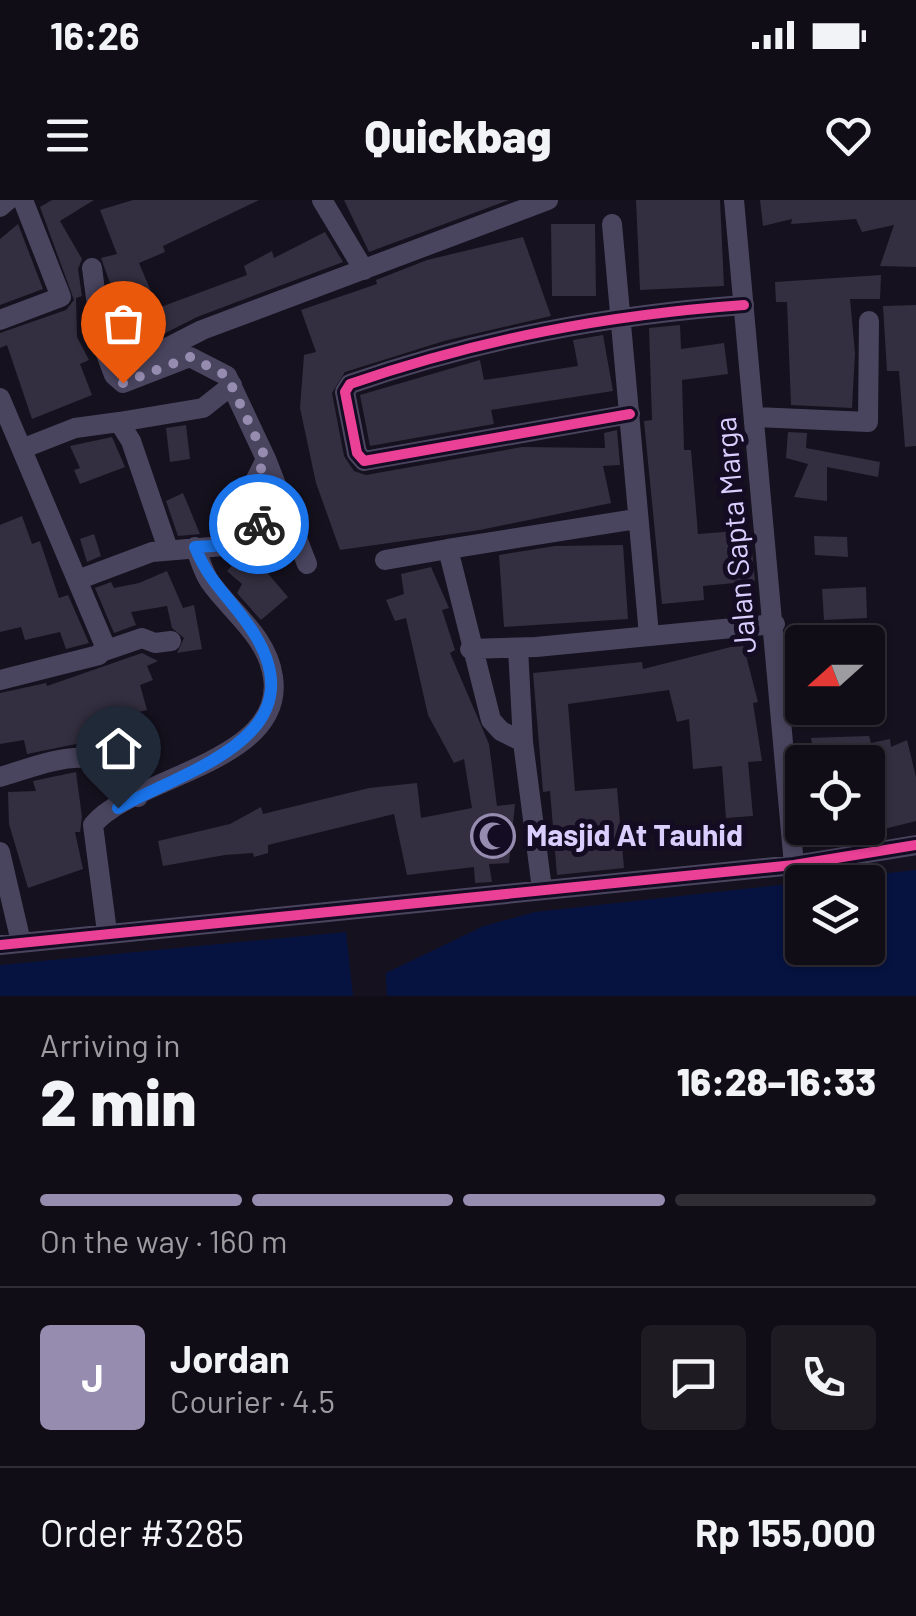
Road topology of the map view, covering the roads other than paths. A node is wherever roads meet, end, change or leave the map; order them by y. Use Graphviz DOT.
graph roads {
  1 [pos="8,200"];
  2 [pos="23,200"];
  3 [pos="322,200"];
  4 [pos="548,200"];
  5 [pos="734,200"];
  6 [pos="0,207"];
  7 [pos="612,224"];
  8 [pos="92,268"];
  9 [pos="364,270"];
  10 [pos="744,305"];
  11 [pos="621,315"];
  12 [pos="0,320"];
  13 [pos="869,320"];
  14 [pos="114,375"];
  15 [pos="232,385"];
  16 [pos="0,398"];
  17 [pos="630,414"];
  18 [pos="756,417"];
  19 [pos="118,422"];
  20 [pos="13,438"];
  21 [pos="266,459"];
  22 [pos="636,519"];
  23 [pos="195,547"];
  24 [pos="448,549"];
  25 [pos="168,550"];
  26 [pos="384,560"];
  27 [pos="308,564"];
  28 [pos="80,578"];
  29 [pos="775,624"];
  30 [pos="648,635"];
  31 [pos="171,641"];
  32 [pos="518,648"];
  33 [pos="470,649"];
  34 [pos="104,652"];
  35 [pos="0,680"];
  36 [pos="524,742"];
  37 [pos="0,777"];
  38 [pos="138,797"];
  39 [pos="916,845"];
  40 [pos="0,852"];
  41 [pos="794,864"];
  42 [pos="3,874"];
  43 [pos="542,889"];
  44 [pos="107,932"];
  45 [pos="10,944"];
  1 -- 6 [label="street"];
  2 -- 12 [label="street"];
  3 -- 9 [label="street"];
  4 -- 9 [label="street"];
  5 -- 10 [label="street, Jalan Sapta Marga"];
  7 -- 11 [label="street"];
  8 -- 14 [label="street"];
  9 -- 14 [label="street"];
  10 -- 11 [label="street"];
  10 -- 18 [label="street, Jalan Sapta Marga"];
  11 -- 17 [label="street"];
  11 -- 17 [label="street"];
  13 -- 18 [label="street"];
  14 -- 15 [label="street"];
  15 -- 19 [label="street"];
  15 -- 21 [label="street"];
  16 -- 20 [label="street"];
  17 -- 22 [label="street"];
  18 -- 29 [label="street, Jalan Sapta Marga"];
  19 -- 20 [label="street"];
  19 -- 25 [label="street"];
  20 -- 28 [label="street"];
  21 -- 23 [label="street"];
  21 -- 27 [label="street"];
  22 -- 24 [label="street"];
  22 -- 30 [label="street"];
  23 -- 25 [label="street"];
  23 -- 38 [label="street"];
  24 -- 26 [label="street"];
  24 -- 33 [label="street"];
  25 -- 28 [label="street"];
  28 -- 34 [label="street"];
  29 -- 30 [label="street"];
  29 -- 41 [label="street, Jalan Sapta Marga"];
  30 -- 32 [label="street"];
  31 -- 34 [label="street"];
  32 -- 33 [label="street"];
  32 -- 36 [label="street"];
  33 -- 36 [label="street"];
  34 -- 35 [label="street"];
  36 -- 43 [label="street"];
  37 -- 38 [label="street"];
  38 -- 44 [label="street"];
  39 -- 41 [label="street"];
  40 -- 42 [label="street"];
  41 -- 43 [label="street"];
  42 -- 45 [label="street"];
  43 -- 44 [label="street"];
  44 -- 45 [label="street"];
}
